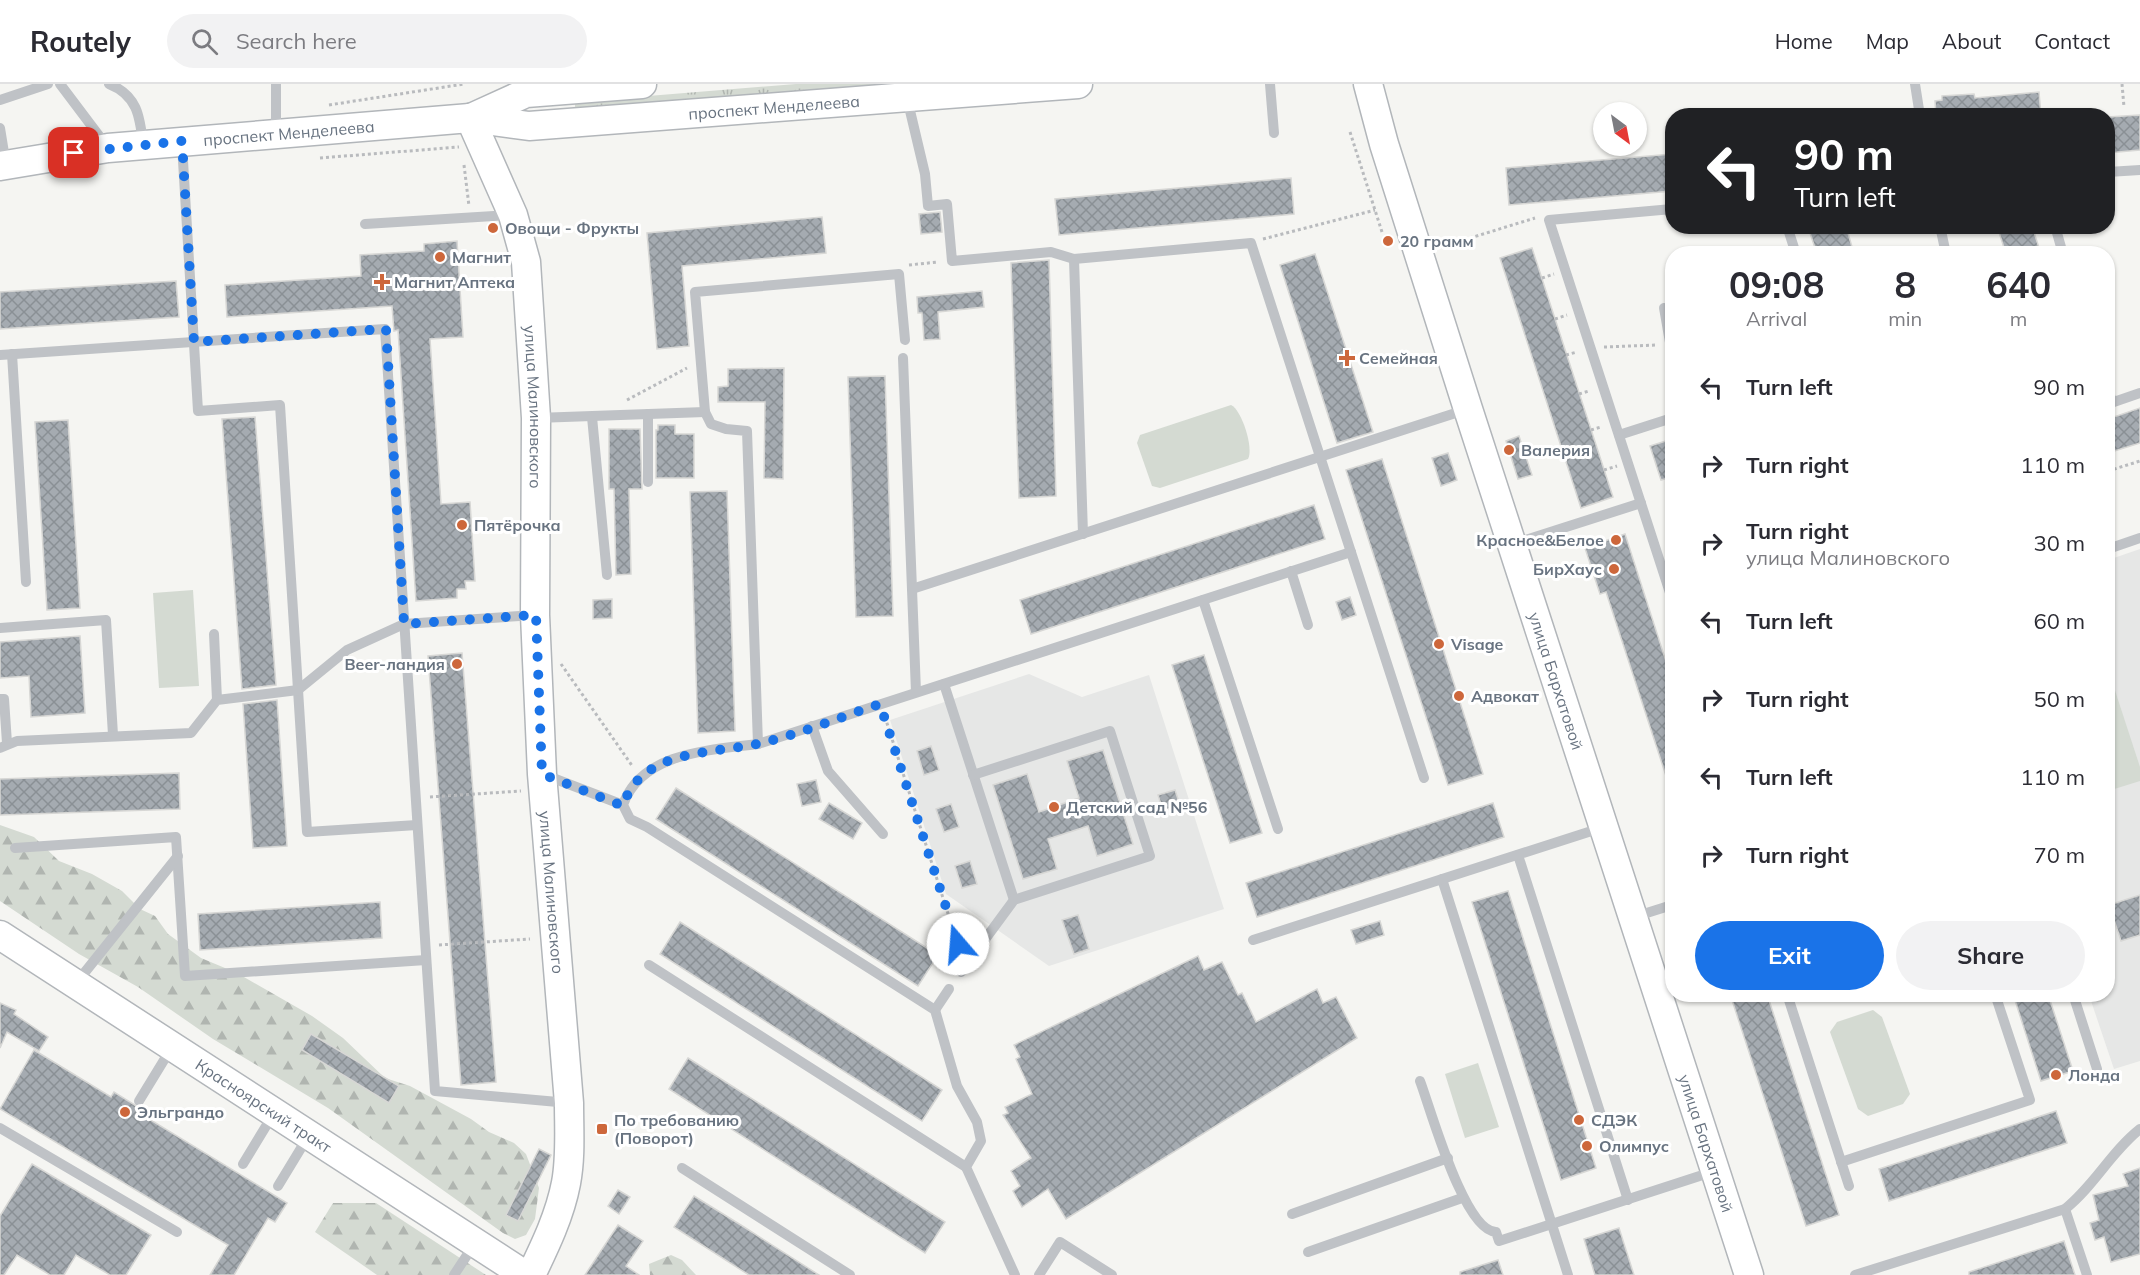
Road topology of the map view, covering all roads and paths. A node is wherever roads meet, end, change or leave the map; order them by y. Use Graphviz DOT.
graph roads {
  1 [pos="48,84"];
  2 [pos="60,84"];
  3 [pos="109,84"];
  4 [pos="276,84"];
  5 [pos="642,84"];
  6 [pos="1078,84"];
  7 [pos="1270,84"];
  8 [pos="1368,84"];
  9 [pos="1915,84"];
  10 [pos="2122,84"];
  11 [pos="526,88"];
  12 [pos="907,98"];
  13 [pos="0,100"];
  14 [pos="2124,107"];
  15 [pos="1919,108"];
  16 [pos="471,118"];
  17 [pos="529,126"];
  18 [pos="0,128"];
  19 [pos="1350,132"];
  20 [pos="1274,133"];
  21 [pos="276,134"];
  22 [pos="182,141"];
  23 [pos="143,144"];
  24 [pos="462,147"];
  25 [pos="108,148"];
  26 [pos="320,158"];
  27 [pos="464,158"];
  28 [pos="3,166"];
  29 [pos="2140,170"];
  30 [pos="2115,172"];
  31 [pos="1375,210"];
  32 [pos="1665,210"];
  33 [pos="513,215"];
  34 [pos="1542,216"];
  35 [pos="470,217"];
  36 [pos="365,224"];
  37 [pos="1382,232"];
  38 [pos="1251,243"];
  39 [pos="1440,247"];
  40 [pos="1074,259"];
  41 [pos="952,261"];
  42 [pos="898,266"];
  43 [pos="1664,308"];
  44 [pos="1665,313"];
  45 [pos="904,340"];
  46 [pos="194,342"];
  47 [pos="1590,347"];
  48 [pos="1665,349"];
  49 [pos="12,354"];
  50 [pos="0,355"];
  51 [pos="903,358"];
  52 [pos="2140,393"];
  53 [pos="2115,401"];
  54 [pos="1468,409"];
  55 [pos="705,412"];
  56 [pos="648,414"];
  57 [pos="592,417"];
  58 [pos="536,418"];
  59 [pos="1665,420"];
  60 [pos="1619,435"];
  61 [pos="1321,457"];
  62 [pos="2140,461"];
  63 [pos="2115,469"];
  64 [pos="648,482"];
  65 [pos="1641,502"];
  66 [pos="1083,534"];
  67 [pos="2140,538"];
  68 [pos="1513,544"];
  69 [pos="2115,547"];
  70 [pos="1351,552"];
  71 [pos="1291,571"];
  72 [pos="607,575"];
  73 [pos="1665,577"];
  74 [pos="26,582"];
  75 [pos="912,589"];
  76 [pos="1203,600"];
  77 [pos="536,615"];
  78 [pos="404,624"];
  79 [pos="1308,626"];
  80 [pos="0,628"];
  81 [pos="214,634"];
  82 [pos="559,660"];
  83 [pos="944,684"];
  84 [pos="298,690"];
  85 [pos="916,692"];
  86 [pos="0,699"];
  87 [pos="217,700"];
  88 [pos="880,704"];
  89 [pos="812,726"];
  90 [pos="113,735"];
  91 [pos="758,744"];
  92 [pos="4,745"];
  93 [pos="973,775"];
  94 [pos="641,778"];
  95 [pos="1424,778"];
  96 [pos="531,782"];
  97 [pos="416,798"];
  98 [pos="623,806"];
  99 [pos="417,825"];
  100 [pos="1604,827"];
  101 [pos="1278,829"];
  102 [pos="883,834"];
  103 [pos="15,848"];
  104 [pos="1518,855"];
  105 [pos="178,856"];
  106 [pos="1443,879"];
  107 [pos="1014,900"];
  108 [pos="1665,907"];
  109 [pos="1633,918"];
  110 [pos="530,939"];
  111 [pos="1253,940"];
  112 [pos="1,941"];
  113 [pos="425,946"];
  114 [pos="426,960"];
  115 [pos="649,965"];
  116 [pos="963,969"];
  117 [pos="75,984"];
  118 [pos="949,989"];
  119 [pos="1790,1002"];
  120 [pos="1998,1002"];
  121 [pos="2076,1002"];
  122 [pos="935,1010"];
  123 [pos="172,1047"];
  124 [pos="2097,1069"];
  125 [pos="1420,1081"];
  126 [pos="139,1101"];
  127 [pos="569,1103"];
  128 [pos="274,1113"];
  129 [pos="0,1128"];
  130 [pos="2140,1129"];
  131 [pos="309,1135"];
  132 [pos="1448,1158"];
  133 [pos="1841,1162"];
  134 [pos="243,1164"];
  135 [pos="966,1167"];
  136 [pos="682,1168"];
  137 [pos="1715,1171"];
  138 [pos="278,1186"];
  139 [pos="1849,1186"];
  140 [pos="1462,1198"];
  141 [pos="1628,1200"];
  142 [pos="2065,1209"];
  143 [pos="1292,1214"];
  144 [pos="1552,1224"];
  145 [pos="177,1232"];
  146 [pos="476,1243"];
  147 [pos="1308,1252"];
  148 [pos="454,1275"];
  149 [pos="525,1275"];
  150 [pos="531,1275"];
  151 [pos="850,1275"];
  152 [pos="1015,1275"];
  153 [pos="1039,1275"];
  154 [pos="1112,1275"];
  155 [pos="1568,1275"];
  156 [pos="1749,1275"];
  157 [pos="1855,1275"];
  158 [pos="2087,1275"];
  1 -- 13 [label="lane"];
  2 -- 25 [label="lane"];
  3 -- 23 [label="lane"];
  4 -- 21 [label="lane"];
  5 -- 11 [label="street, проспект Менделеева"];
  6 -- 12 [label="street, проспект Менделеева"];
  7 -- 20 [label="lane"];
  8 -- 54 [label="street, улица Бархатовой"];
  9 -- 15 [label="lane"];
  10 -- 14 [label="path"];
  11 -- 16 [label="street, проспект Менделеева"];
  11 -- 17 [label="street"];
  12 -- 17 [label="street, проспект Менделеева"];
  12 -- 41 [label="lane"];
  16 -- 17 [label="street, проспект Менделеева"];
  16 -- 21 [label="street, проспект Менделеева"];
  16 -- 33 [label="street, улица Малиновского"];
  18 -- 28 [label="lane"];
  19 -- 31 [label="path"];
  21 -- 22 [label="street, проспект Менделеева"];
  22 -- 23 [label="street, проспект Менделеева"];
  22 -- 46 [label="lane"];
  23 -- 25 [label="street, проспект Менделеева"];
  24 -- 26 [label="path"];
  25 -- 28 [label="street, проспект Менделеева"];
  27 -- 35 [label="path"];
  29 -- 30 [label="lane"];
  31 -- 37 [label="path"];
  31 -- 38 [label="path"];
  32 -- 47 [label="lane"];
  33 -- 35 [label="lane"];
  33 -- 58 [label="street, улица Малиновского"];
  34 -- 39 [label="path"];
  35 -- 36 [label="lane"];
  38 -- 40 [label="lane"];
  38 -- 61 [label="lane"];
  40 -- 41 [label="lane"];
  40 -- 66 [label="lane"];
  41 -- 42 [label="path"];
  43 -- 44 [label="lane"];
  45 -- 55 [label="lane"];
  46 -- 49 [label="lane"];
  46 -- 78 [label="lane"];
  46 -- 84 [label="lane"];
  47 -- 48 [label="path"];
  47 -- 60 [label="lane"];
  49 -- 50 [label="lane"];
  49 -- 74 [label="lane"];
  51 -- 75 [label="lane"];
  52 -- 53 [label="lane"];
  54 -- 61 [label="lane"];
  54 -- 68 [label="street, улица Бархатовой"];
  55 -- 56 [label="lane"];
  55 -- 91 [label="lane"];
  56 -- 57 [label="lane"];
  56 -- 64 [label="lane"];
  57 -- 58 [label="lane"];
  57 -- 72 [label="lane"];
  58 -- 77 [label="street, улица Малиновского"];
  59 -- 60 [label="lane"];
  60 -- 65 [label="lane"];
  61 -- 66 [label="lane"];
  61 -- 70 [label="lane"];
  62 -- 63 [label="path"];
  65 -- 68 [label="lane"];
  65 -- 73 [label="lane"];
  66 -- 75 [label="lane"];
  67 -- 69 [label="lane"];
  68 -- 100 [label="street, улица Бархатовой"];
  70 -- 71 [label="lane"];
  70 -- 95 [label="lane"];
  71 -- 76 [label="lane"];
  71 -- 79 [label="lane"];
  75 -- 85 [label="lane"];
  76 -- 83 [label="lane"];
  76 -- 101 [label="lane"];
  77 -- 78 [label="lane"];
  77 -- 96 [label="street, улица Малиновского"];
  78 -- 84 [label="lane"];
  78 -- 97 [label="lane"];
  80 -- 90 [label="lane"];
  81 -- 87 [label="lane"];
  82 -- 94 [label="path"];
  83 -- 85 [label="lane"];
  83 -- 93 [label="lane"];
  84 -- 87 [label="lane"];
  84 -- 99 [label="lane"];
  85 -- 88 [label="lane"];
  86 -- 92 [label="lane"];
  87 -- 90 [label="lane"];
  88 -- 89 [label="lane"];
  88 -- 116 [label="path"];
  89 -- 91 [label="lane"];
  89 -- 102 [label="lane"];
  90 -- 92 [label="lane"];
  91 -- 94 [label="lane"];
  93 -- 107 [label="lane"];
  93 -- 107 [label="lane"];
  94 -- 98 [label="lane"];
  96 -- 97 [label="path"];
  96 -- 98 [label="lane"];
  96 -- 127 [label="street, улица Малиновского"];
  97 -- 99 [label="lane"];
  98 -- 122 [label="lane"];
  99 -- 113 [label="lane"];
  100 -- 104 [label="lane"];
  100 -- 109 [label="street, улица Бархатовой"];
  103 -- 105 [label="lane"];
  104 -- 106 [label="lane"];
  104 -- 141 [label="lane"];
  105 -- 114 [label="lane"];
  105 -- 117 [label="lane"];
  106 -- 111 [label="lane"];
  106 -- 144 [label="lane"];
  107 -- 116 [label="lane"];
  108 -- 109 [label="lane"];
  109 -- 137 [label="street, улица Бархатовой"];
  110 -- 113 [label="path"];
  112 -- 117 [label="street, Красноярский тракт"];
  113 -- 114 [label="lane"];
  114 -- 127 [label="lane"];
  115 -- 135 [label="lane"];
  117 -- 123 [label="street, Красноярский тракт"];
  118 -- 122 [label="lane"];
  119 -- 133 [label="lane"];
  120 -- 133 [label="lane"];
  121 -- 124 [label="lane"];
  122 -- 135 [label="lane"];
  123 -- 126 [label="lane"];
  123 -- 128 [label="street, Красноярский тракт"];
  125 -- 132 [label="lane"];
  127 -- 150 [label="street, улица Малиновского"];
  128 -- 131 [label="street, Красноярский тракт"];
  128 -- 134 [label="lane"];
  129 -- 145 [label="lane"];
  130 -- 142 [label="lane"];
  131 -- 138 [label="lane"];
  131 -- 146 [label="street, Красноярский тракт"];
  132 -- 140 [label="lane"];
  132 -- 143 [label="lane"];
  133 -- 139 [label="lane"];
  135 -- 152 [label="lane"];
  136 -- 151 [label="lane"];
  137 -- 141 [label="lane"];
  137 -- 156 [label="street, улица Бархатовой"];
  140 -- 144 [label="lane"];
  140 -- 147 [label="lane"];
  141 -- 144 [label="lane"];
  142 -- 157 [label="lane"];
  142 -- 158 [label="lane"];
  144 -- 155 [label="lane"];
  146 -- 148 [label="lane"];
  146 -- 149 [label="street, Красноярский тракт"];
  153 -- 154 [label="lane"];
}
